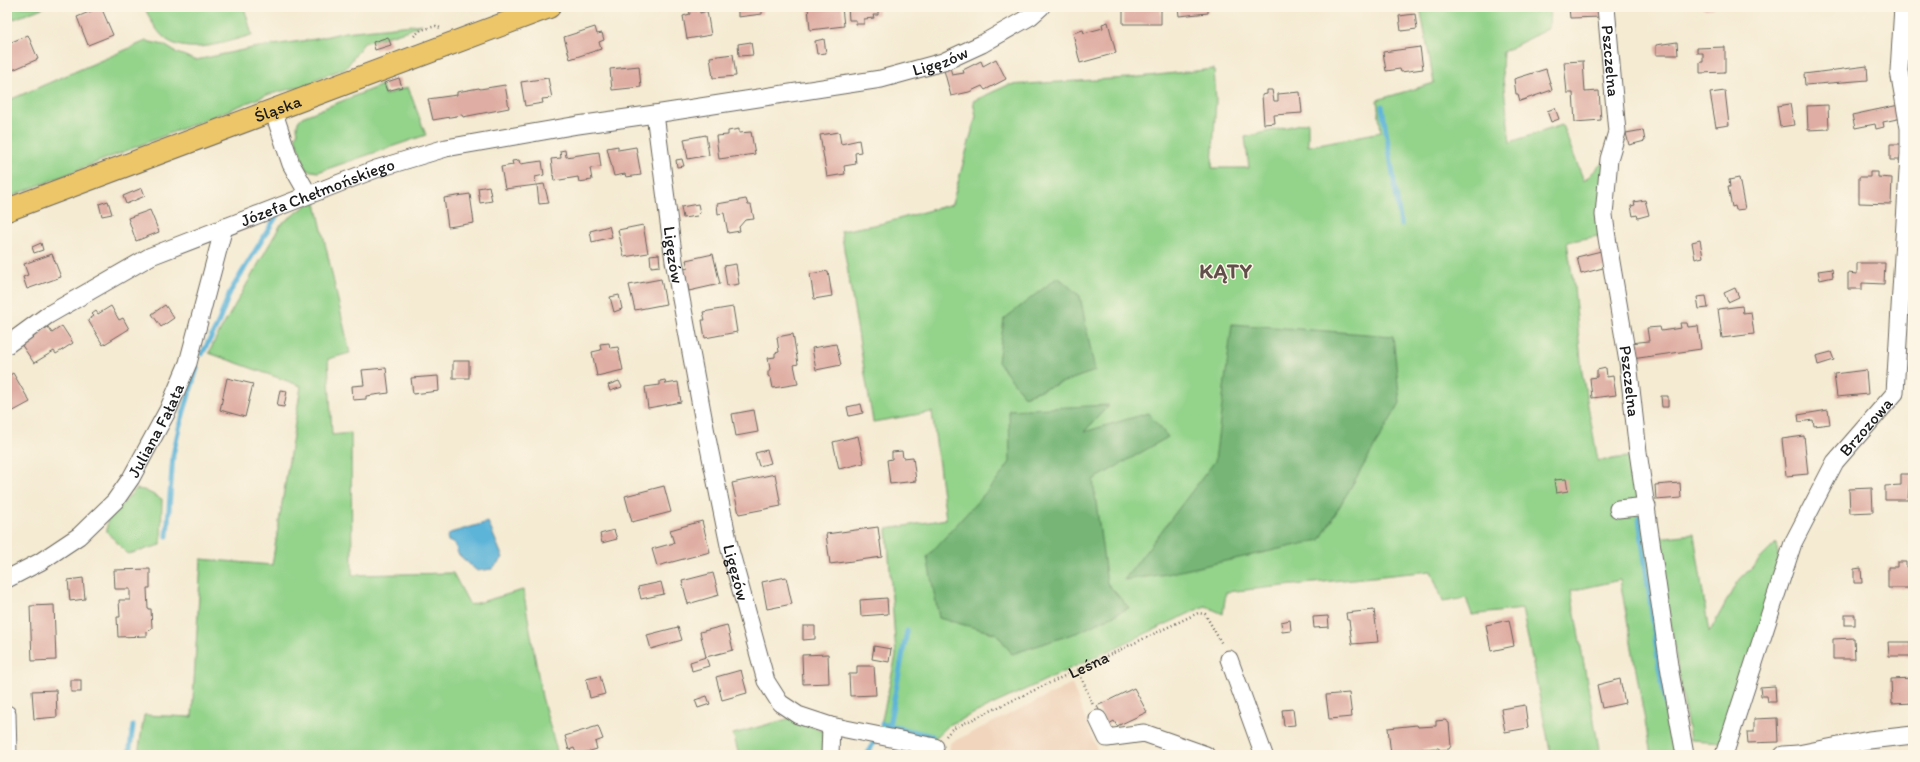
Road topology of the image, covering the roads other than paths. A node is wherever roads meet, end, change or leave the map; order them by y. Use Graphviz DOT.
graph roads {
  1 [pos="549,7"];
  2 [pos="1041,7"];
  3 [pos="1606,7"];
  4 [pos="1903,7"];
  5 [pos="273,110"];
  6 [pos="655,114"];
  7 [pos="308,194"];
  8 [pos="7,210"];
  9 [pos="224,227"];
  10 [pos="7,345"];
  11 [pos="1647,506"];
  12 [pos="1618,509"];
  13 [pos="7,579"];
  14 [pos="1229,659"];
  15 [pos="7,714"];
  16 [pos="1098,719"];
  17 [pos="831,726"];
  18 [pos="1913,735"];
  19 [pos="935,748"];
  20 [pos="8,755"];
  21 [pos="830,755"];
  22 [pos="1206,755"];
  23 [pos="1264,755"];
  24 [pos="1685,755"];
  25 [pos="1724,755"];
  26 [pos="1783,755"];
  1 -- 5 [label="main road, Śląska"];
  2 -- 6 [label="street, Ligęzów"];
  3 -- 11 [label="street, Pszczelna"];
  4 -- 25 [label="street, Brzozowa"];
  5 -- 7 [label="street"];
  5 -- 8 [label="main road, Śląska"];
  6 -- 7 [label="street, Józefa Chełmońskiego"];
  6 -- 17 [label="street, Ligęzów"];
  7 -- 9 [label="street, Józefa Chełmońskiego"];
  9 -- 10 [label="street, Józefa Chełmońskiego"];
  9 -- 13 [label="street, Juliana Fałata"];
  11 -- 12 [label="street"];
  11 -- 24 [label="street, Pszczelna"];
  14 -- 23 [label="street"];
  15 -- 20 [label="street"];
  16 -- 22 [label="street"];
  17 -- 19 [label="street"];
  17 -- 21 [label="street"];
  18 -- 26 [label="street"];
}
